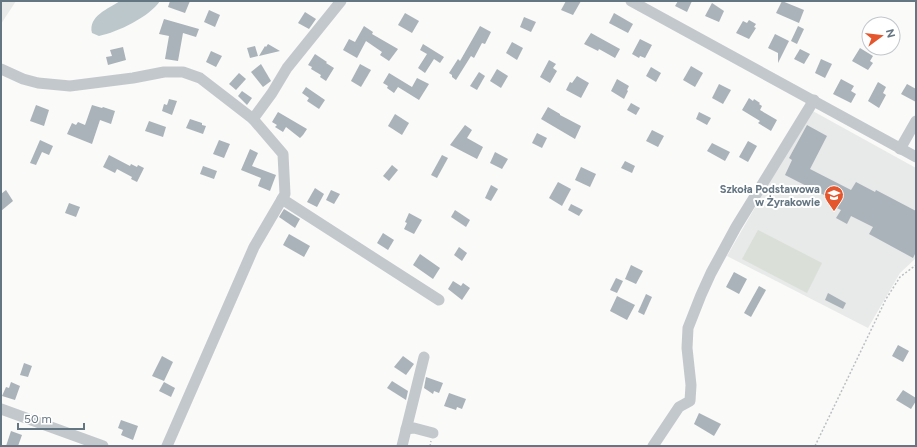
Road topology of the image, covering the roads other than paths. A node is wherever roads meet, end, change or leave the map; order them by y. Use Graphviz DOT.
graph roads {
  1 [pos="341,1"];
  2 [pos="631,1"];
  3 [pos="1,68"];
  4 [pos="814,100"];
  5 [pos="253,119"];
  6 [pos="916,121"];
  7 [pos="900,149"];
  8 [pos="916,157"];
  9 [pos="282,199"];
  10 [pos="439,300"];
  11 [pos="424,357"];
  12 [pos="1,409"];
  13 [pos="406,428"];
  14 [pos="433,433"];
  15 [pos="103,446"];
  16 [pos="167,446"];
  17 [pos="402,446"];
  18 [pos="653,446"];
  1 -- 5 [label="street"];
  2 -- 4 [label="street"];
  3 -- 5 [label="street"];
  4 -- 7 [label="street"];
  4 -- 18 [label="street"];
  5 -- 9 [label="street"];
  6 -- 7 [label="street"];
  7 -- 8 [label="street"];
  9 -- 10 [label="street"];
  9 -- 16 [label="street"];
  11 -- 13 [label="street"];
  12 -- 15 [label="street"];
  13 -- 14 [label="street"];
  13 -- 17 [label="street"];
}
